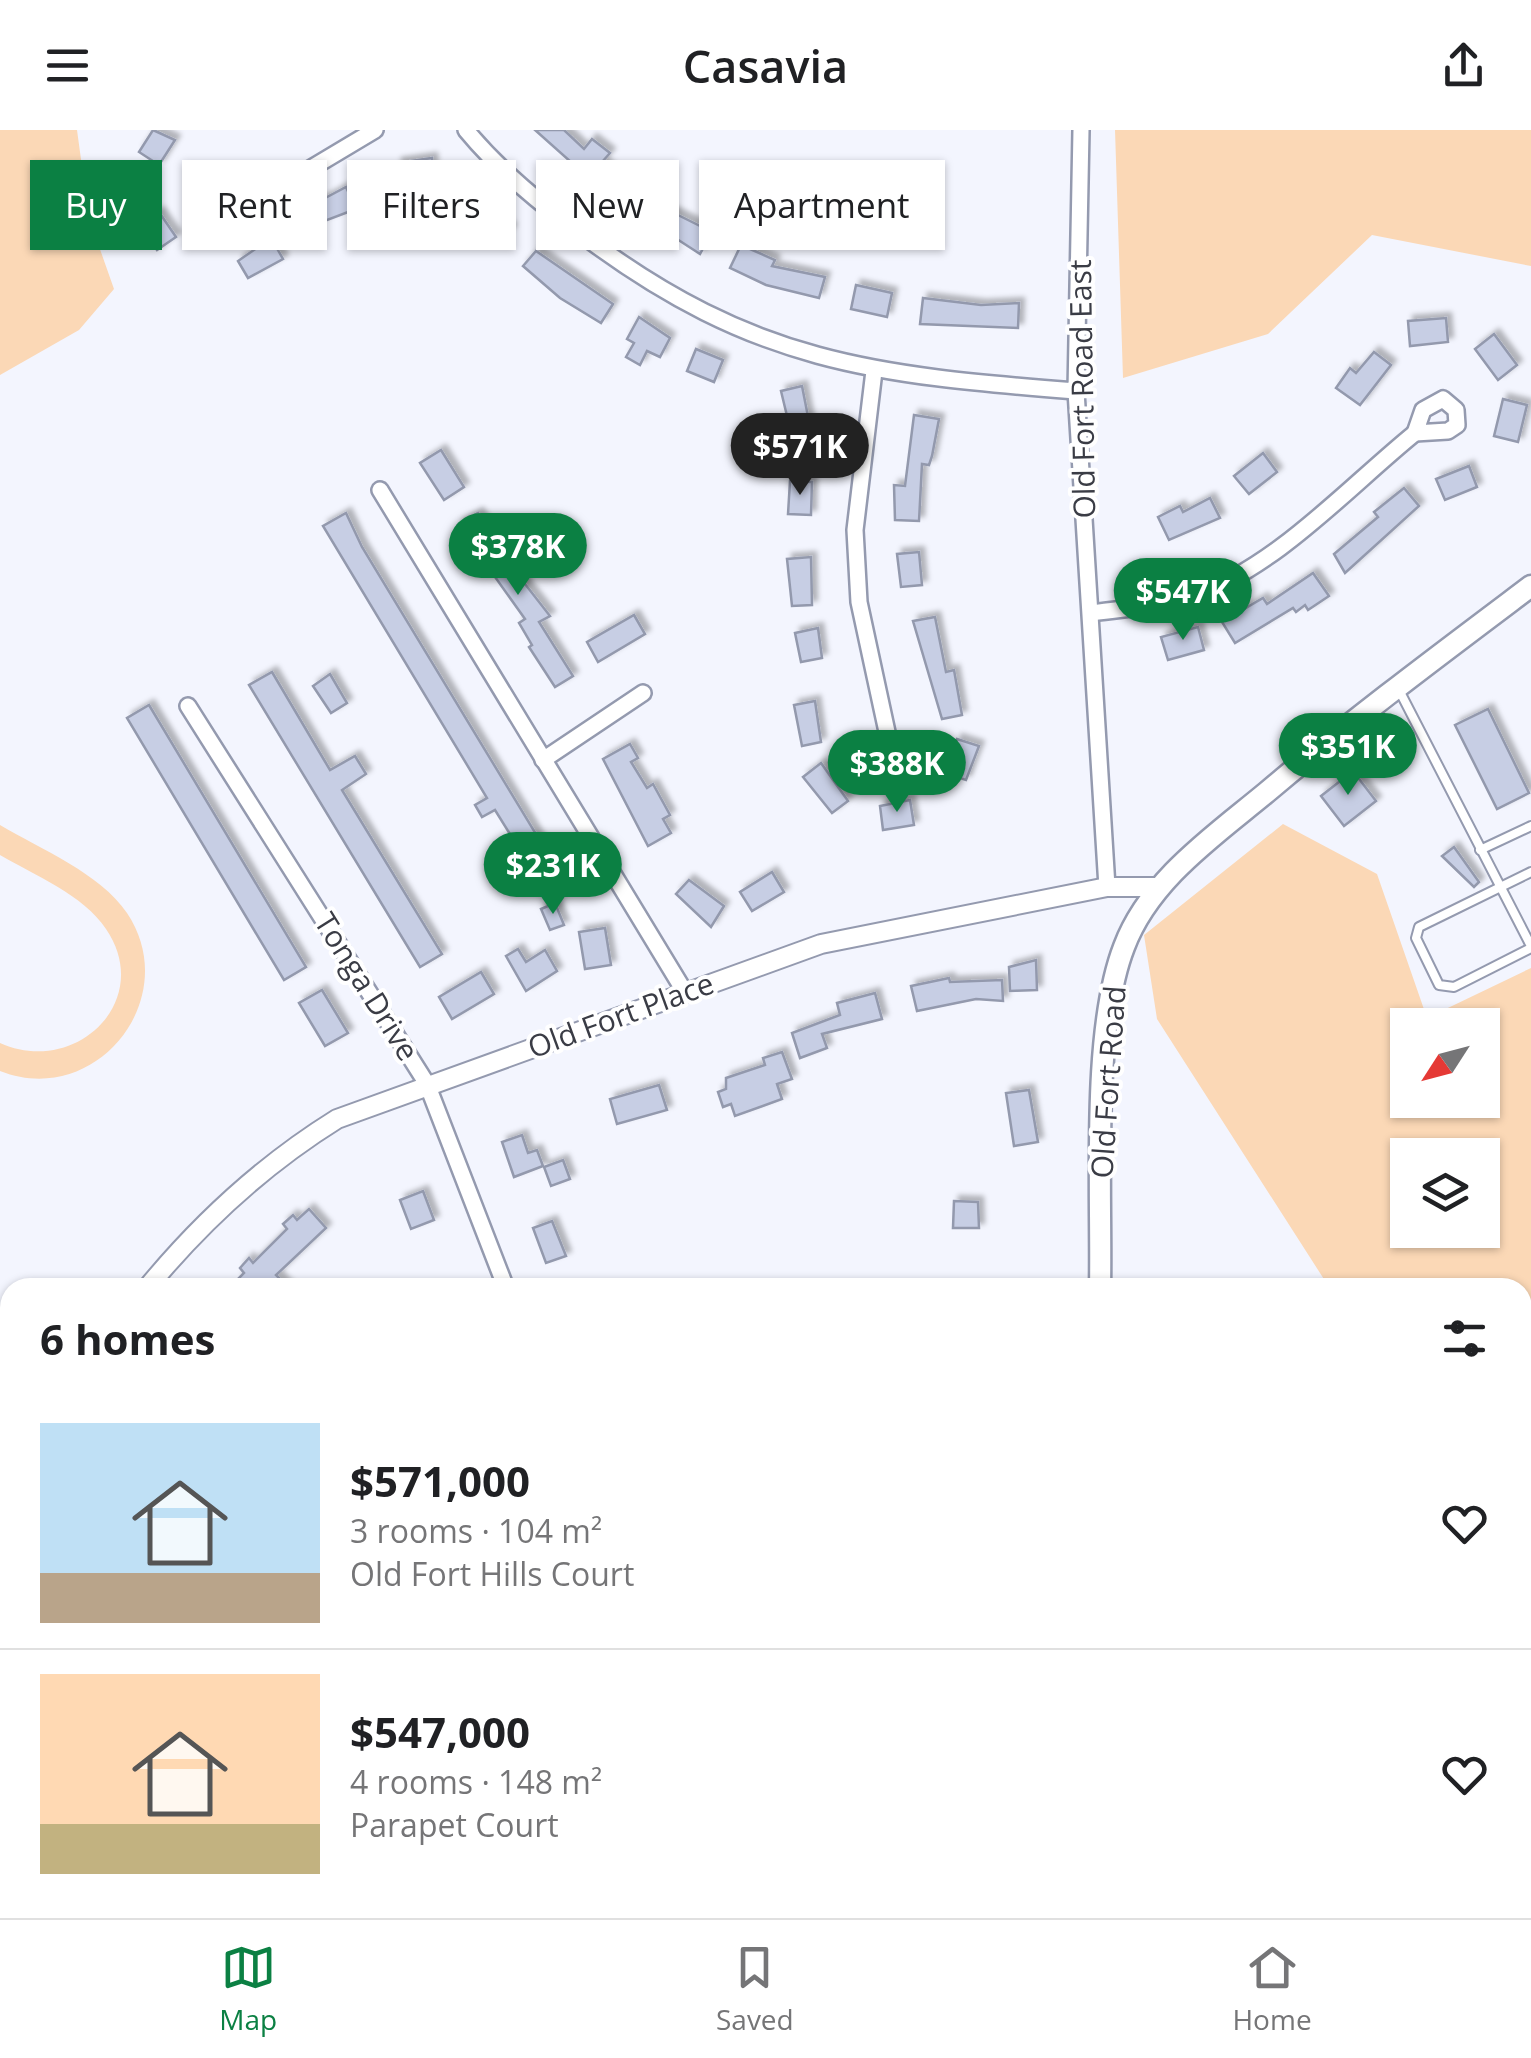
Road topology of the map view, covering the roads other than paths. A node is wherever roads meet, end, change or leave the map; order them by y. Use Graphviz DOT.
graph roads {
  1 [pos="375,130"];
  2 [pos="466,130"];
  3 [pos="1082,130"];
  4 [pos="325,160"];
  5 [pos="874,371"];
  6 [pos="1076,391"];
  7 [pos="1415,433"];
  8 [pos="380,490"];
  9 [pos="1531,586"];
  10 [pos="1092,613"];
  11 [pos="1397,686"];
  12 [pos="643,694"];
  13 [pos="188,706"];
  14 [pos="892,756"];
  15 [pos="543,760"];
  16 [pos="1531,826"];
  17 [pos="1480,850"];
  18 [pos="1531,872"];
  19 [pos="1107,887"];
  20 [pos="1160,887"];
  21 [pos="1500,887"];
  22 [pos="1527,928"];
  23 [pos="1531,947"];
  24 [pos="686,994"];
  25 [pos="426,1084"];
  26 [pos="156,1278"];
  27 [pos="502,1278"];
  28 [pos="1100,1278"];
  1 -- 4 [label="street"];
  2 -- 5 [label="street"];
  3 -- 6 [label="street, Old Fort Road East"];
  5 -- 6 [label="street"];
  5 -- 14 [label="street"];
  6 -- 10 [label="street, Old Fort Road East"];
  7 -- 10 [label="street"];
  8 -- 15 [label="street"];
  9 -- 11 [label="main road, Old Fort Road"];
  10 -- 19 [label="street, Old Fort Road East"];
  11 -- 17 [label="lane"];
  11 -- 20 [label="main road, Old Fort Road"];
  12 -- 15 [label="street"];
  13 -- 25 [label="street, Tonga Drive"];
  15 -- 24 [label="street"];
  16 -- 17 [label="lane"];
  17 -- 21 [label="lane"];
  18 -- 21 [label="lane"];
  19 -- 20 [label="street, Old Fort Place"];
  19 -- 24 [label="street, Old Fort Place"];
  20 -- 28 [label="main road, Old Fort Road"];
  21 -- 22 [label="lane"];
  21 -- 23 [label="lane"];
  22 -- 23 [label="lane"];
  24 -- 25 [label="street, Old Fort Place"];
  25 -- 26 [label="street, Old Fort Place"];
  25 -- 27 [label="street, Tonga Drive"];
}
